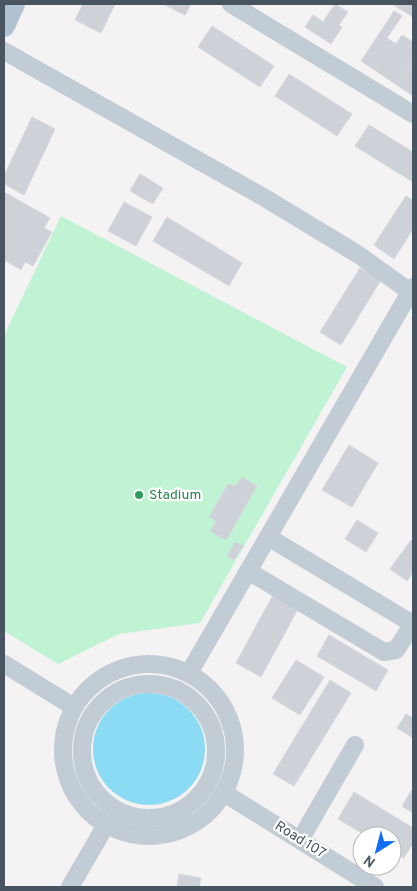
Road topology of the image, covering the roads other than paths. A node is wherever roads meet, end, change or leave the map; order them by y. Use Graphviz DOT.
graph roads {
  1 [pos="14,4"];
  2 [pos="232,4"];
  3 [pos="4,26"];
  4 [pos="4,51"];
  5 [pos="413,114"];
  6 [pos="412,291"];
  7 [pos="268,537"];
  8 [pos="248,571"];
  9 [pos="413,624"];
  10 [pos="4,664"];
  11 [pos="189,673"];
  12 [pos="74,707"];
  13 [pos="355,745"];
  14 [pos="82,762"];
  15 [pos="224,793"];
  16 [pos="106,824"];
  17 [pos="300,840"];
  18 [pos="70,887"];
  19 [pos="375,887"];
  1 -- 3 [label="main road"];
  2 -- 5 [label="street"];
  4 -- 6 [label="street"];
  6 -- 7 [label="street"];
  7 -- 8 [label="street"];
  7 -- 9 [label="street"];
  8 -- 9 [label="street"];
  8 -- 11 [label="street"];
  10 -- 12 [label="street"];
  11 -- 12 [label="street"];
  11 -- 15 [label="street"];
  12 -- 16 [label="street"];
  13 -- 17 [label="street"];
  14 -- 14 [label="street"];
  15 -- 16 [label="street"];
  15 -- 17 [label="street, Road 107"];
  16 -- 18 [label="street"];
  17 -- 19 [label="street, Road 107"];
}
